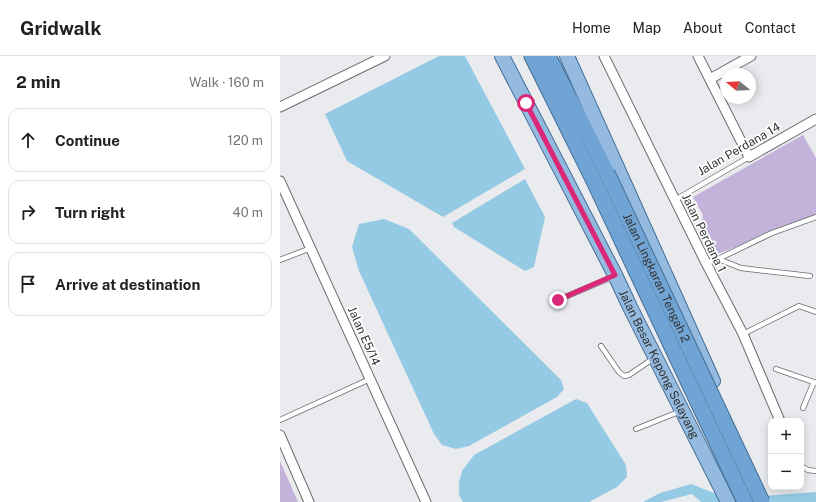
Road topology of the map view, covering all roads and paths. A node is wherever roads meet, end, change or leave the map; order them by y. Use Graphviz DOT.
graph roads {
  1 [pos="385,56"];
  2 [pos="502,56"];
  3 [pos="532,56"];
  4 [pos="548,56"];
  5 [pos="568,56"];
  6 [pos="604,56"];
  7 [pos="698,56"];
  8 [pos="751,56"];
  9 [pos="371,59"];
  10 [pos="710,79"];
  11 [pos="280,106"];
  12 [pos="816,119"];
  13 [pos="749,157"];
  14 [pos="280,180"];
  15 [pos="675,200"];
  16 [pos="816,217"];
  17 [pos="311,248"];
  18 [pos="718,259"];
  19 [pos="280,260"];
  20 [pos="706,263"];
  21 [pos="615,275"];
  22 [pos="810,276"];
  23 [pos="675,296"];
  24 [pos="558,300"];
  25 [pos="630,308"];
  26 [pos="816,312"];
  27 [pos="743,334"];
  28 [pos="601,346"];
  29 [pos="655,357"];
  30 [pos="776,369"];
  31 [pos="370,379"];
  32 [pos="815,382"];
  33 [pos="803,408"];
  34 [pos="682,410"];
  35 [pos="779,418"];
  36 [pos="280,420"];
  37 [pos="636,429"];
  38 [pos="280,435"];
  39 [pos="804,468"];
  40 [pos="816,471"];
  41 [pos="309,502"];
  42 [pos="426,502"];
  43 [pos="728,502"];
  44 [pos="745,502"];
  45 [pos="762,502"];
  46 [pos="767,502"];
  1 -- 9 [label="street"];
  2 -- 21 [label="main road, Jalan Besar Kepong Selayang"];
  3 -- 44 [label="highway, Jalan Lingkaran Tengah 2, bridge"];
  4 -- 45 [label="highway, Jalan Lingkaran Tengah 2, bridge"];
  5 -- 23 [label="main road"];
  6 -- 15 [label="street, Jalan Perdana 1"];
  7 -- 10 [label="street"];
  8 -- 10 [label="street"];
  9 -- 11 [label="street"];
  10 -- 13 [label="street"];
  12 -- 13 [label="street, Jalan Perdana 14"];
  13 -- 15 [label="lane, Jalan Perdana 14"];
  14 -- 17 [label="street, Jalan E5/14"];
  15 -- 20 [label="street, Jalan Perdana 1"];
  16 -- 18 [label="lane"];
  17 -- 19 [label="lane"];
  17 -- 31 [label="street, Jalan E5/14"];
  18 -- 20 [label="lane"];
  18 -- 22 [label="lane"];
  20 -- 27 [label="street, Jalan Perdana 1"];
  21 -- 24 [label="lane"];
  21 -- 25 [label="main road, Jalan Besar Kepong Selayang"];
  23 -- 25 [label="main road"];
  23 -- 46 [label="main road"];
  25 -- 29 [label="main road, Jalan Besar Kepong Selayang"];
  26 -- 27 [label="lane"];
  27 -- 35 [label="street, Jalan Perdana 1"];
  28 -- 29 [label="lane"];
  29 -- 34 [label="main road, Jalan Besar Kepong Selayang"];
  30 -- 32 [label="lane"];
  31 -- 36 [label="lane"];
  31 -- 42 [label="street, Jalan E5/14"];
  32 -- 33 [label="lane"];
  34 -- 37 [label="lane"];
  34 -- 43 [label="main road, Jalan Besar Kepong Selayang"];
  38 -- 41 [label="street"];
  39 -- 40 [label="lane"];
}
